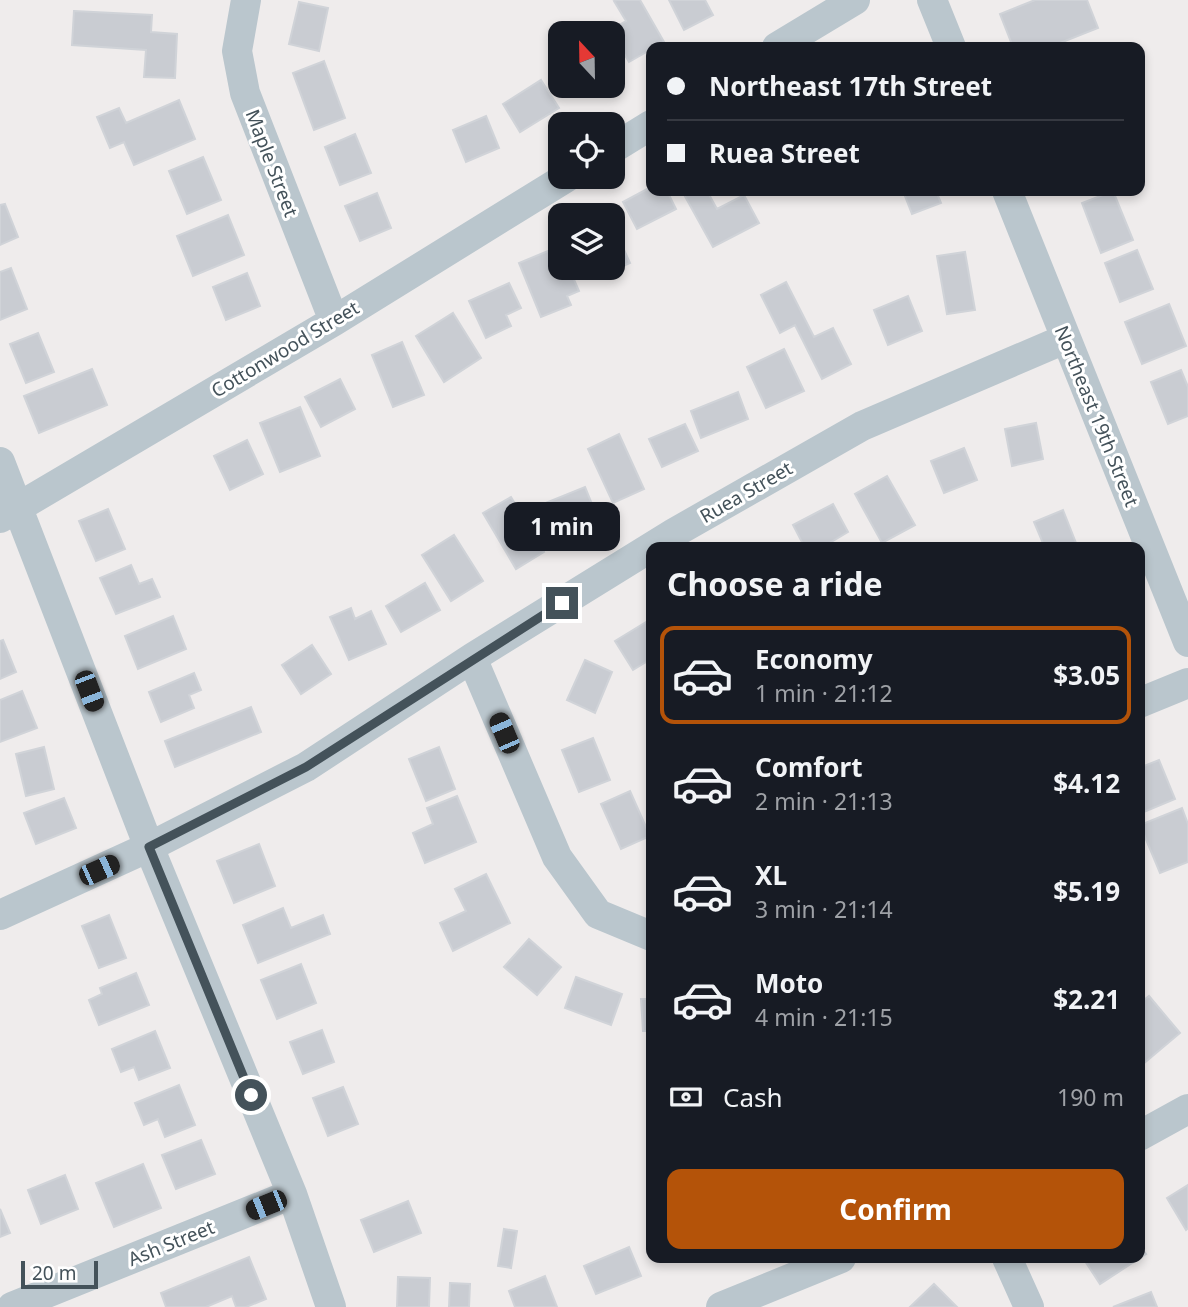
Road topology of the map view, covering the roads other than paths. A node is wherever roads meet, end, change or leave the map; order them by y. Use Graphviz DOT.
graph roads {
  1 [pos="246,0"];
  2 [pos="855,0"];
  3 [pos="932,0"];
  4 [pos="785,42"];
  5 [pos="949,42"];
  6 [pos="646,128"];
  7 [pos="625,141"];
  8 [pos="548,189"];
  9 [pos="1009,196"];
  10 [pos="334,321"];
  11 [pos="1065,339"];
  12 [pos="0,462"];
  13 [pos="9,513"];
  14 [pos="659,542"];
  15 [pos="646,550"];
  16 [pos="1188,642"];
  17 [pos="472,658"];
  18 [pos="1188,683"];
  19 [pos="1145,701"];
  20 [pos="149,847"];
  21 [pos="0,915"];
  22 [pos="646,934"];
  23 [pos="1188,1109"];
  24 [pos="1145,1133"];
  25 [pos="292,1194"];
  26 [pos="829,1263"];
  27 [pos="1009,1263"];
  28 [pos="12,1307"];
  29 [pos="331,1307"];
  30 [pos="720,1307"];
  31 [pos="1029,1307"];
  1 -- 10 [label="street, Maple Street"];
  2 -- 4 [label="street"];
  3 -- 5 [label="street"];
  6 -- 7 [label="street"];
  8 -- 10 [label="street, Cottonwood Street"];
  9 -- 11 [label="street, Northeast 19th Street"];
  10 -- 13 [label="street, Cottonwood Street"];
  11 -- 14 [label="street, Ruea Street"];
  11 -- 16 [label="street, Northeast 19th Street"];
  12 -- 13 [label="street"];
  13 -- 20 [label="street"];
  15 -- 17 [label="street, Ruea Street"];
  17 -- 20 [label="street, Ruea Street"];
  17 -- 22 [label="street"];
  18 -- 19 [label="street"];
  20 -- 21 [label="street, Ruea Street"];
  20 -- 25 [label="street"];
  23 -- 24 [label="street"];
  25 -- 28 [label="street, Ash Street"];
  25 -- 29 [label="street"];
  26 -- 30 [label="street"];
  27 -- 31 [label="street"];
}
